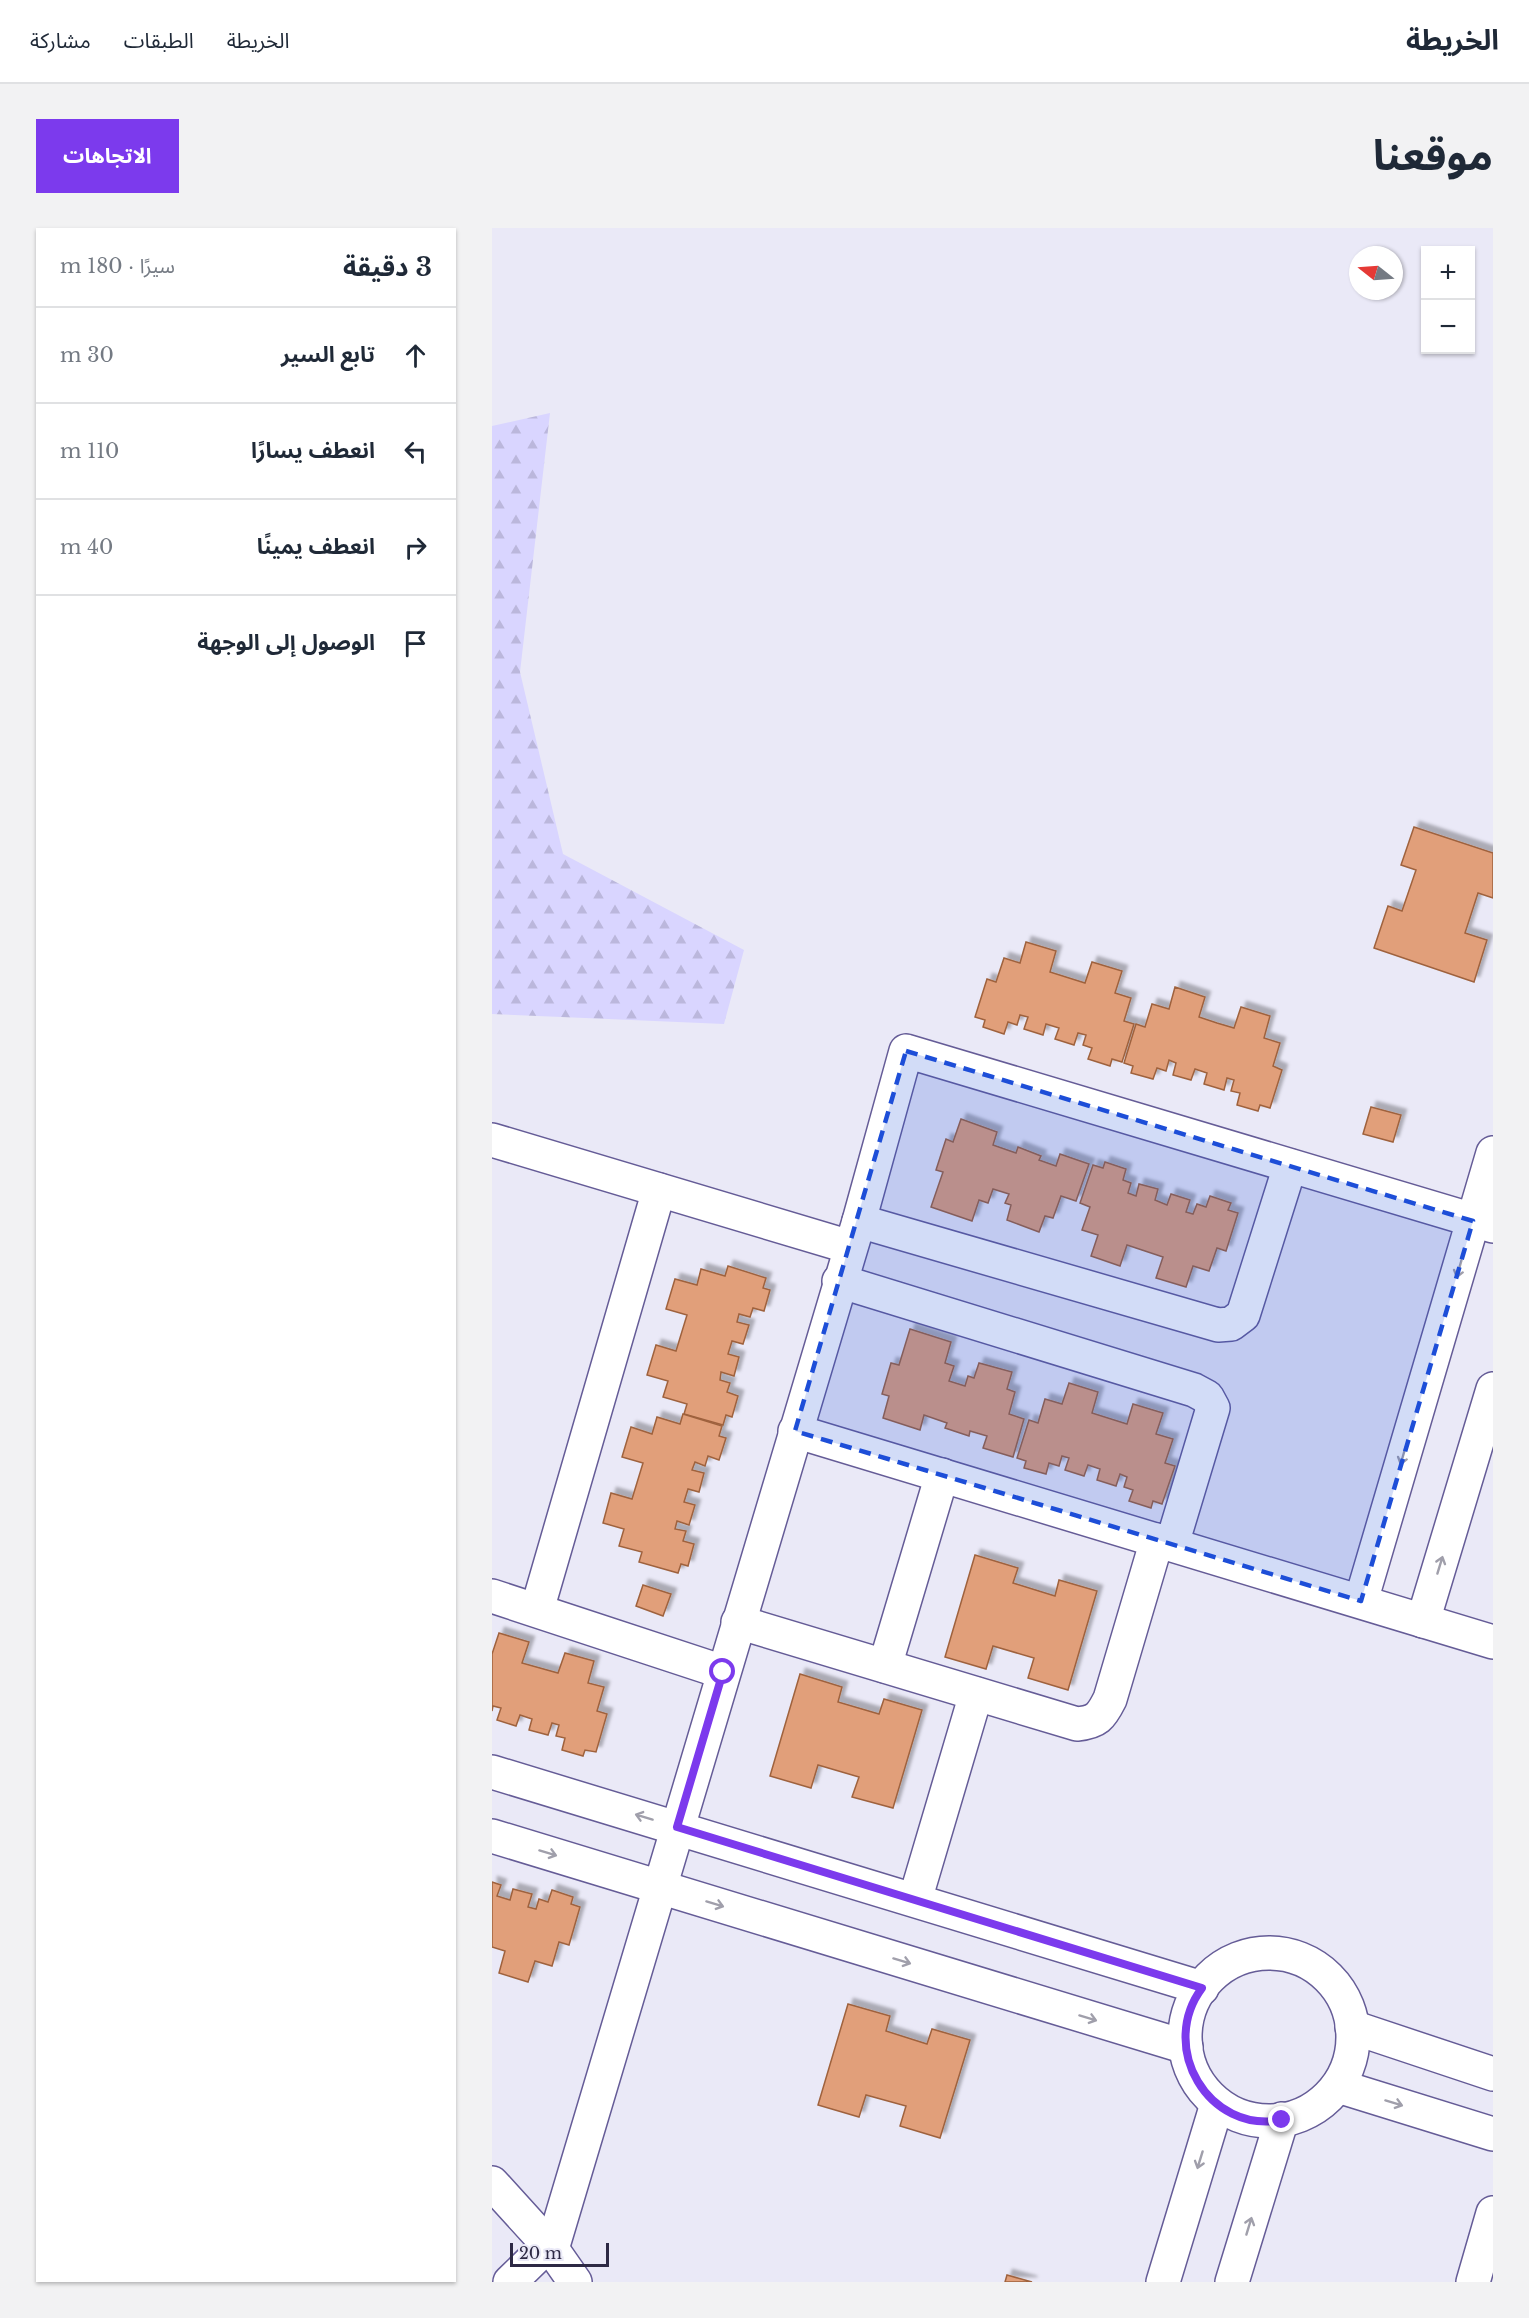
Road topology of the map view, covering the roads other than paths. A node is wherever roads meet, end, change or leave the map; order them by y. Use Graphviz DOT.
graph roads {
  1 [pos="492,1140"];
  2 [pos="1493,1153"];
  3 [pos="1290,1166"];
  4 [pos="659,1190"];
  5 [pos="1483,1224"];
  6 [pos="854,1234"];
  7 [pos="839,1281"];
  8 [pos="1493,1389"];
  9 [pos="795,1431"];
  10 [pos="942,1475"];
  11 [pos="1165,1542"];
  12 [pos="492,1596"];
  13 [pos="1361,1601"];
  14 [pos="537,1610"];
  15 [pos="1424,1621"];
  16 [pos="738,1622"];
  17 [pos="1493,1642"];
  18 [pos="885,1666"];
  19 [pos="723,1672"];
  20 [pos="976,1694"];
  21 [pos="492,1772"];
  22 [pos="677,1827"];
  23 [pos="492,1836"];
  24 [pos="659,1887"];
  25 [pos="915,1900"];
  26 [pos="1202,1988"];
  27 [pos="1352,2027"];
  28 [pos="1186,2048"];
  29 [pos="1493,2074"];
  30 [pos="1338,2086"];
  31 [pos="1217,2104"];
  32 [pos="1282,2120"];
  33 [pos="1493,2134"];
  34 [pos="492,2183"];
  35 [pos="1493,2213"];
  36 [pos="550,2247"];
  37 [pos="510,2282"];
  38 [pos="575,2282"];
  39 [pos="1163,2282"];
  40 [pos="1232,2282"];
  41 [pos="1473,2282"];
  1 -- 4 [label="street"];
  2 -- 5 [label="street"];
  3 -- 5 [label="street"];
  3 -- 6 [label="street"];
  3 -- 6 [label="street"];
  4 -- 6 [label="street"];
  4 -- 14 [label="street"];
  5 -- 13 [label="street, one-way"];
  6 -- 7 [label="street"];
  7 -- 9 [label="street"];
  7 -- 11 [label="street"];
  15 -- 8 [label="street, one-way"];
  9 -- 10 [label="street"];
  9 -- 16 [label="street"];
  10 -- 11 [label="street"];
  10 -- 18 [label="street"];
  11 -- 13 [label="street"];
  11 -- 20 [label="street"];
  12 -- 14 [label="street"];
  13 -- 15 [label="street"];
  14 -- 19 [label="street"];
  15 -- 17 [label="street"];
  16 -- 18 [label="street"];
  16 -- 19 [label="street"];
  18 -- 20 [label="street"];
  19 -- 22 [label="street"];
  20 -- 25 [label="street"];
  22 -- 21 [label="street, one-way"];
  22 -- 24 [label="street"];
  22 -- 25 [label="street"];
  23 -- 24 [label="street, one-way"];
  24 -- 28 [label="street, one-way"];
  24 -- 36 [label="street"];
  25 -- 26 [label="street"];
  26 -- 27 [label="street"];
  26 -- 28 [label="street"];
  27 -- 29 [label="street"];
  27 -- 30 [label="street"];
  28 -- 31 [label="street"];
  30 -- 32 [label="street"];
  30 -- 33 [label="street, one-way"];
  31 -- 32 [label="street"];
  31 -- 39 [label="street, one-way"];
  40 -- 32 [label="street, one-way"];
  34 -- 36 [label="street"];
  35 -- 41 [label="street"];
  36 -- 37 [label="street"];
  36 -- 38 [label="street"];
}
